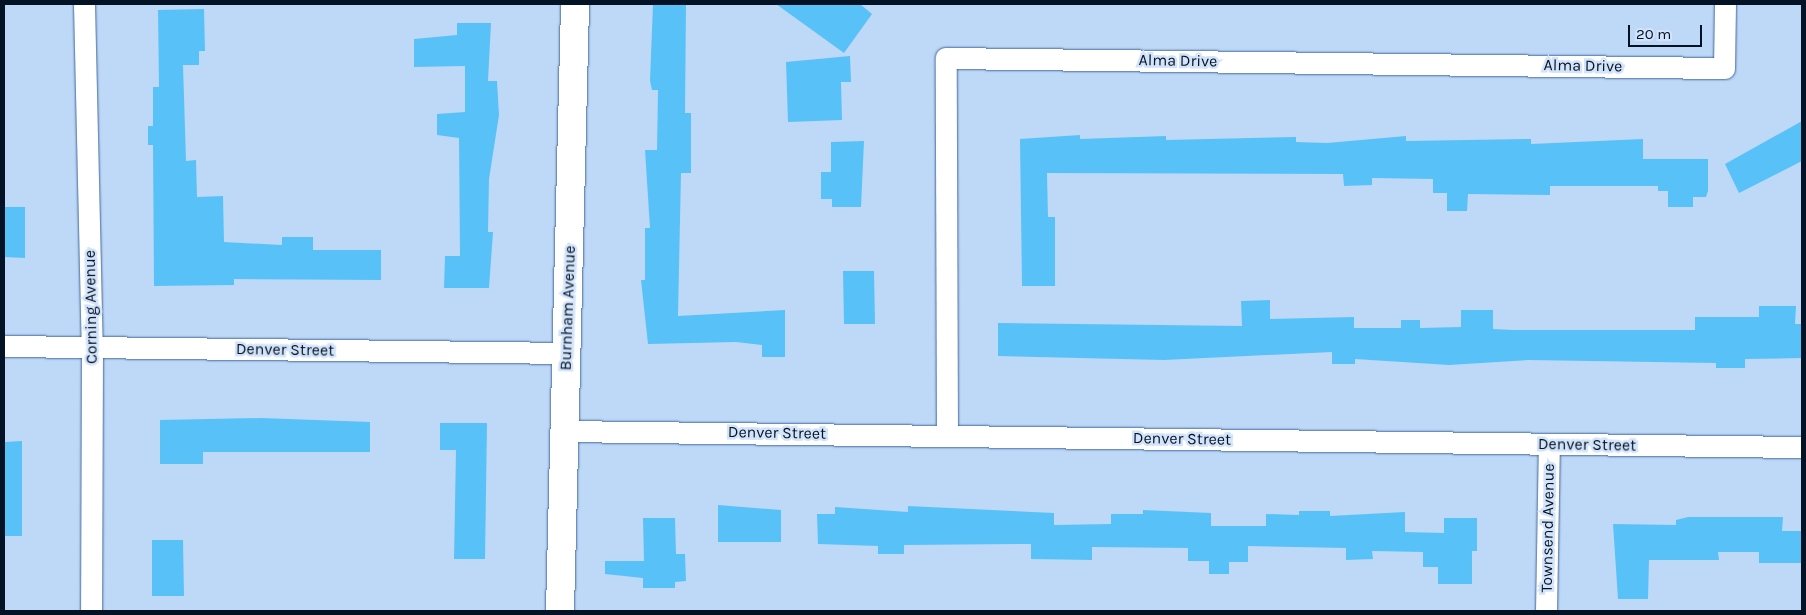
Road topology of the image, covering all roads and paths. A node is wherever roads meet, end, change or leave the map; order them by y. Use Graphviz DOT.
graph roads {
  1 [pos="84,4"];
  2 [pos="575,4"];
  3 [pos="1725,4"];
  4 [pos="4,346"];
  5 [pos="92,348"];
  6 [pos="567,353"];
  7 [pos="562,431"];
  8 [pos="947,435"];
  9 [pos="1549,445"];
  10 [pos="1802,447"];
  11 [pos="91,611"];
  12 [pos="560,611"];
  13 [pos="1546,611"];
  1 -- 5 [label="street, Corning Avenue"];
  2 -- 6 [label="street, Burnham Avenue"];
  3 -- 8 [label="street, Alma Drive"];
  4 -- 5 [label="street, Denver Street"];
  5 -- 6 [label="street, Denver Street"];
  5 -- 11 [label="street, Corning Avenue"];
  6 -- 7 [label="street, Burnham Avenue"];
  7 -- 8 [label="street, Denver Street"];
  7 -- 12 [label="street, Burnham Avenue"];
  8 -- 9 [label="street, Denver Street"];
  9 -- 10 [label="street, Denver Street"];
  9 -- 13 [label="street, Townsend Avenue"];
}
